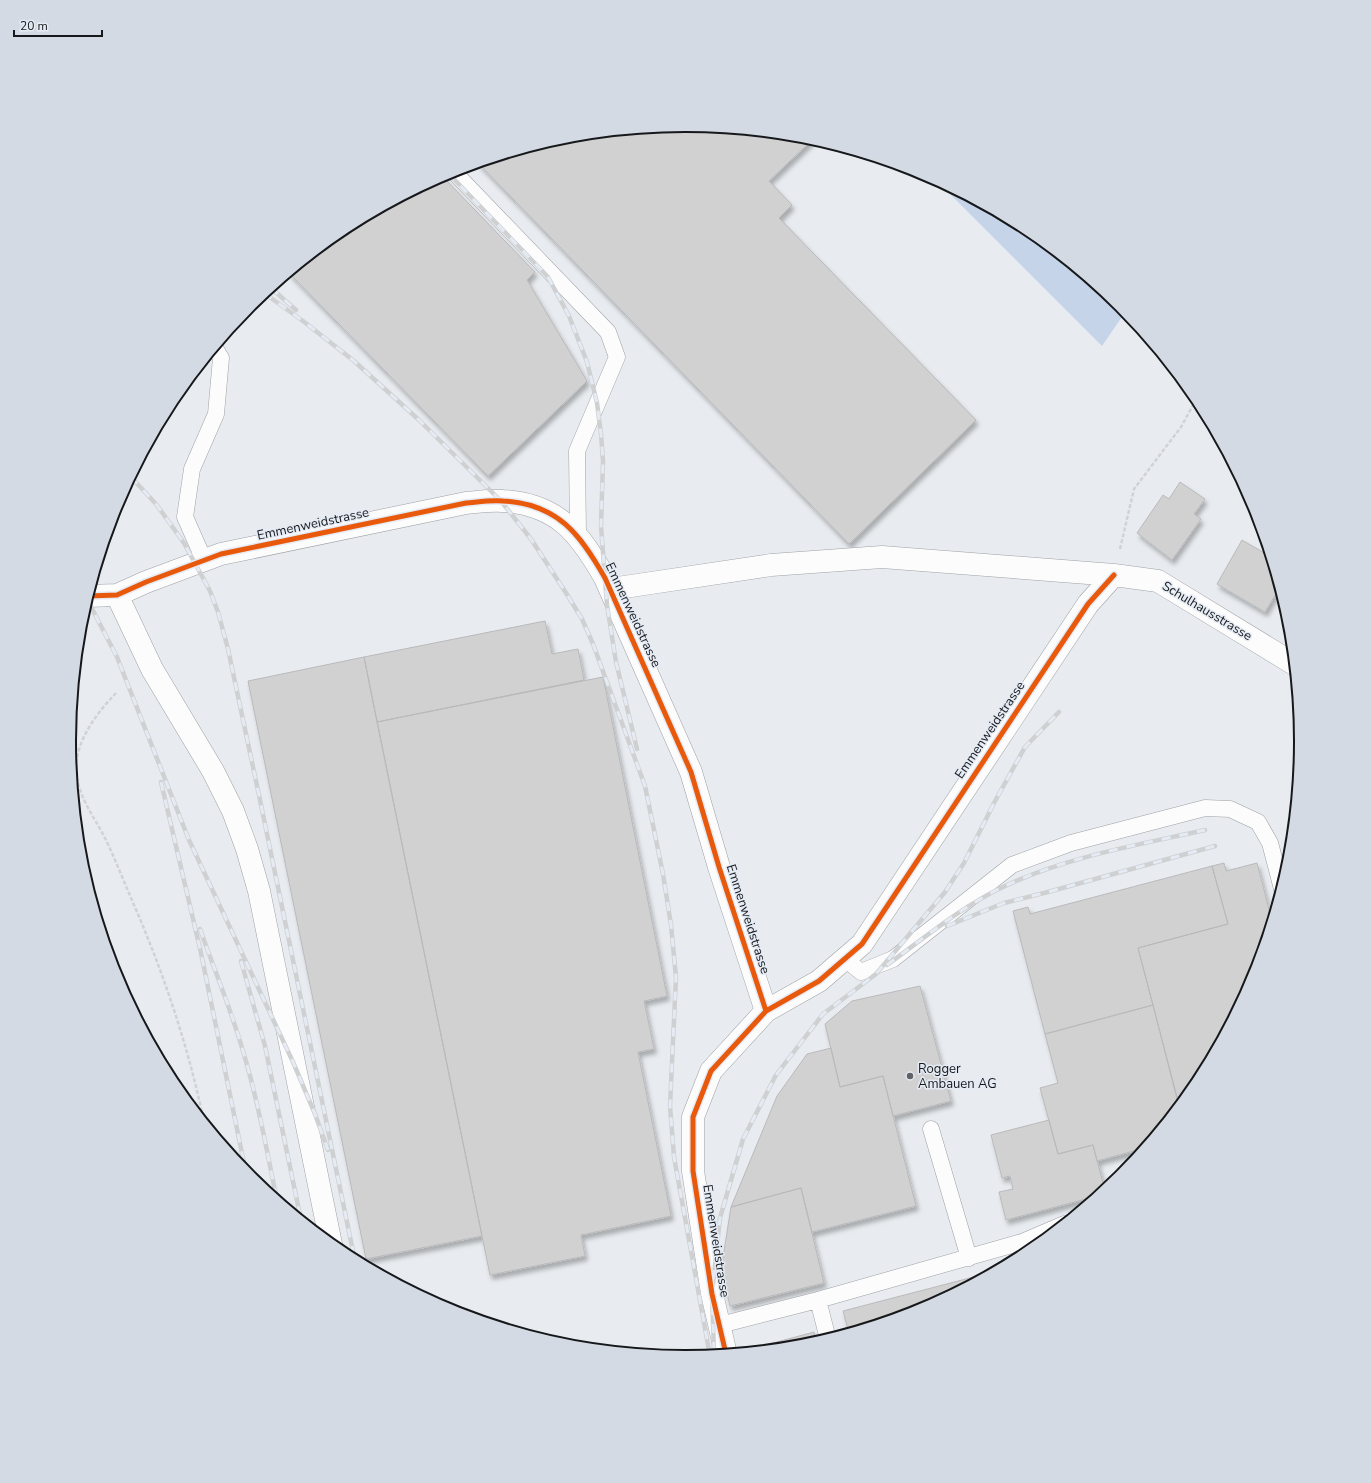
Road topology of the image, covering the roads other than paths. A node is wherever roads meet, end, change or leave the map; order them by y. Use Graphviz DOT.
graph roads {
  1 [pos="458,176"];
  2 [pos="217,352"];
  3 [pos="578,536"];
  4 [pos="204,560"];
  5 [pos="1114,575"];
  6 [pos="611,589"];
  7 [pos="117,595"];
  8 [pos="94,596"];
  9 [pos="1290,662"];
  10 [pos="1279,877"];
  11 [pos="845,959"];
  12 [pos="766,1011"];
  13 [pos="931,1129"];
  14 [pos="1050,1230"];
  15 [pos="329,1236"];
  16 [pos="969,1258"];
  17 [pos="818,1300"];
  18 [pos="720,1325"];
  19 [pos="827,1334"];
  20 [pos="725,1350"];
  1 -- 3 [label="lane"];
  2 -- 4 [label="lane"];
  3 -- 4 [label="street, Emmenweidstrasse"];
  3 -- 6 [label="street, Emmenweidstrasse"];
  4 -- 7 [label="street, Emmenweidstrasse"];
  5 -- 6 [label="street, Schulhausstrasse"];
  5 -- 9 [label="street, Schulhausstrasse"];
  5 -- 11 [label="street, Emmenweidstrasse"];
  6 -- 12 [label="street, Emmenweidstrasse"];
  7 -- 8 [label="street, Emmenweidstrasse"];
  7 -- 15 [label="street"];
  10 -- 11 [label="lane"];
  11 -- 12 [label="street, Emmenweidstrasse"];
  12 -- 18 [label="street, Emmenweidstrasse"];
  13 -- 16 [label="lane"];
  14 -- 16 [label="lane"];
  16 -- 17 [label="lane"];
  17 -- 18 [label="lane"];
  17 -- 19 [label="lane"];
  18 -- 20 [label="street, Emmenweidstrasse"];
}
